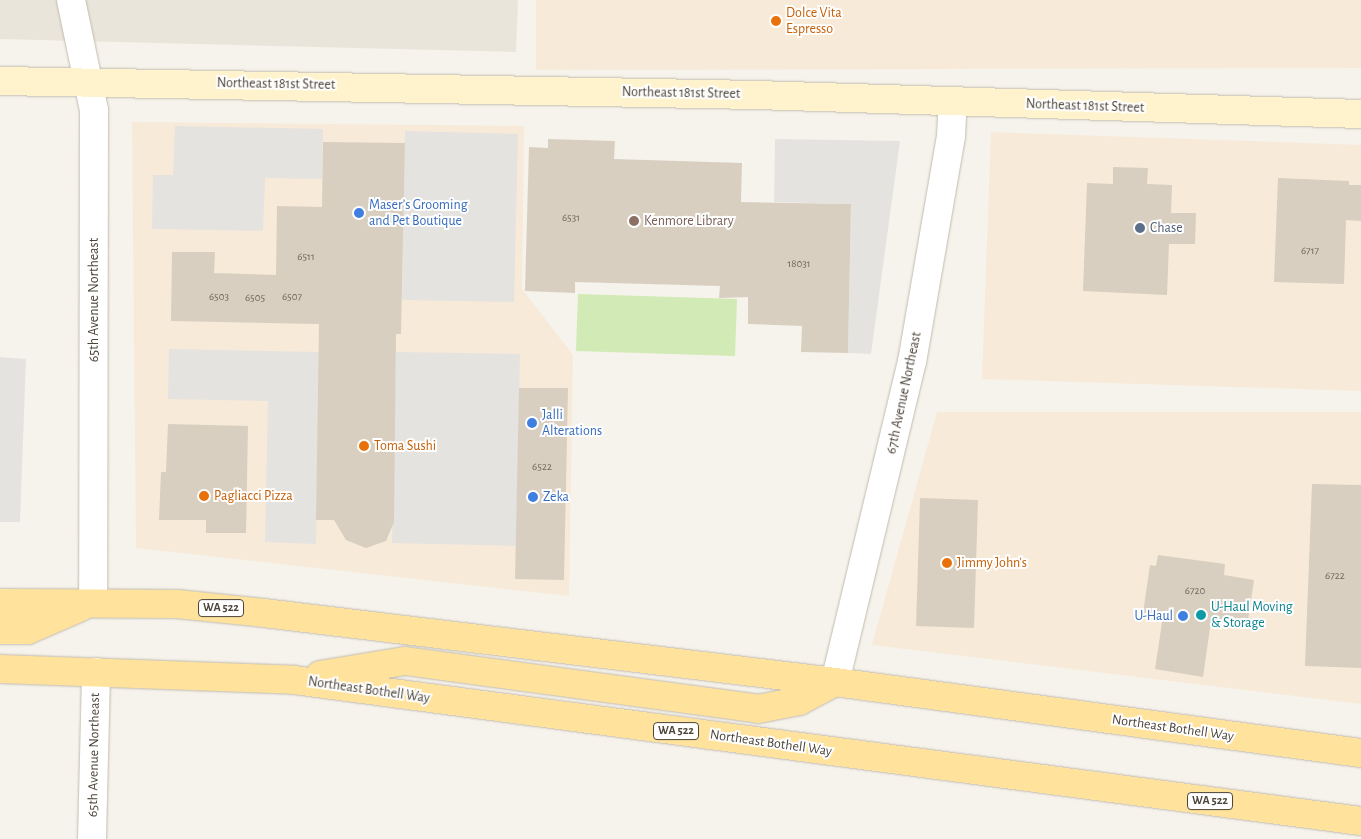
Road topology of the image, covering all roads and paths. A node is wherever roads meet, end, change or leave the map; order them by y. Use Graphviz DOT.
graph roads {
  1 [pos="71,0"];
  2 [pos="88,80"];
  3 [pos="0,81"];
  4 [pos="953,101"];
  5 [pos="1361,114"];
  6 [pos="93,602"];
  7 [pos="0,603"];
  8 [pos="0,630"];
  9 [pos="0,669"];
  10 [pos="96,672"];
  11 [pos="294,680"];
  12 [pos="835,682"];
  13 [pos="1361,753"];
  14 [pos="1361,822"];
  15 [pos="92,839"];
  1 -- 2 [label="street, 65th Avenue Northeast"];
  2 -- 3 [label="street, Northeast 181st Street"];
  2 -- 4 [label="street, Northeast 181st Street"];
  2 -- 6 [label="street, 65th Avenue Northeast"];
  4 -- 5 [label="street, Northeast 181st Street"];
  4 -- 12 [label="street, 67th Avenue Northeast"];
  6 -- 7 [label="main road, Northeast Bothell Way / WA 522"];
  6 -- 8 [label="main road"];
  6 -- 12 [label="main road, Northeast Bothell Way / WA 522"];
  9 -- 10 [label="main road, Northeast Bothell Way / WA 522"];
  10 -- 11 [label="main road, Northeast Bothell Way / WA 522"];
  10 -- 15 [label="street, 65th Avenue Northeast"];
  11 -- 12 [label="main road"];
  11 -- 14 [label="main road, Northeast Bothell Way / WA 522"];
  12 -- 13 [label="main road, Northeast Bothell Way / WA 522"];
}
